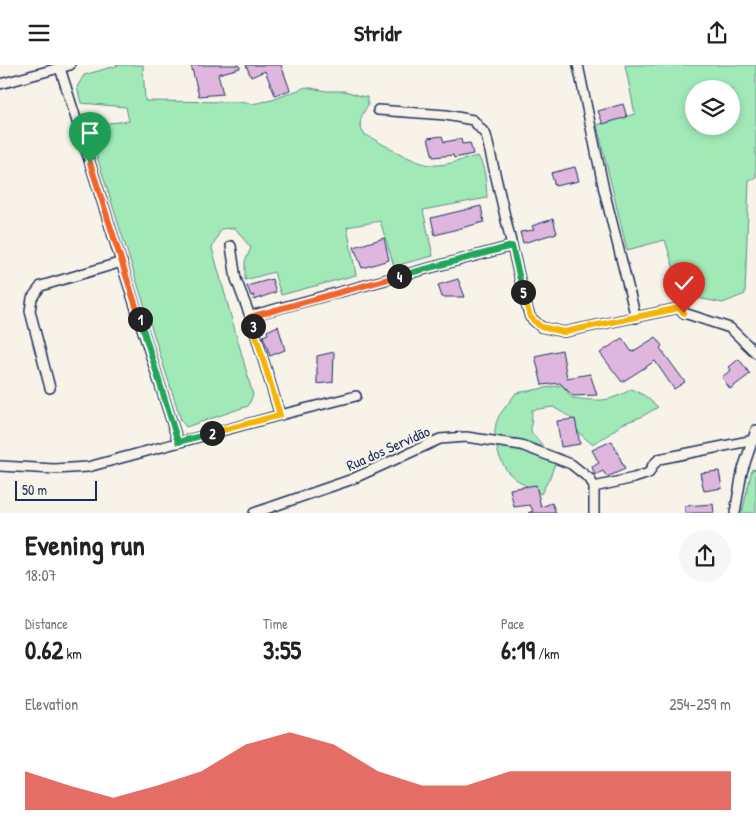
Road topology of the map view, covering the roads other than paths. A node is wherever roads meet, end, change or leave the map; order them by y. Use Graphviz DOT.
graph roads {
  1 [pos="70,65"];
  2 [pos="578,65"];
  3 [pos="61,67"];
  4 [pos="0,84"];
  5 [pos="378,110"];
  6 [pos="232,246"];
  7 [pos="512,246"];
  8 [pos="122,262"];
  9 [pos="250,317"];
  10 [pos="636,318"];
  11 [pos="756,353"];
  12 [pos="50,388"];
  13 [pos="356,396"];
  14 [pos="280,415"];
  15 [pos="756,430"];
  16 [pos="754,440"];
  17 [pos="178,442"];
  18 [pos="0,466"];
  19 [pos="594,487"];
  20 [pos="254,513"];
  21 [pos="594,513"];
  22 [pos="735,513"];
  1 -- 3 [label="street"];
  2 -- 10 [label="street"];
  3 -- 4 [label="street"];
  3 -- 8 [label="street"];
  5 -- 7 [label="street"];
  6 -- 9 [label="street"];
  7 -- 9 [label="street"];
  7 -- 10 [label="street"];
  8 -- 12 [label="street"];
  8 -- 17 [label="street"];
  9 -- 14 [label="street"];
  10 -- 11 [label="street"];
  13 -- 14 [label="street"];
  14 -- 17 [label="street"];
  15 -- 16 [label="street"];
  16 -- 19 [label="street"];
  16 -- 22 [label="street"];
  17 -- 18 [label="street"];
  19 -- 20 [label="street, Rua dos Servidão"];
  19 -- 21 [label="street"];
}
